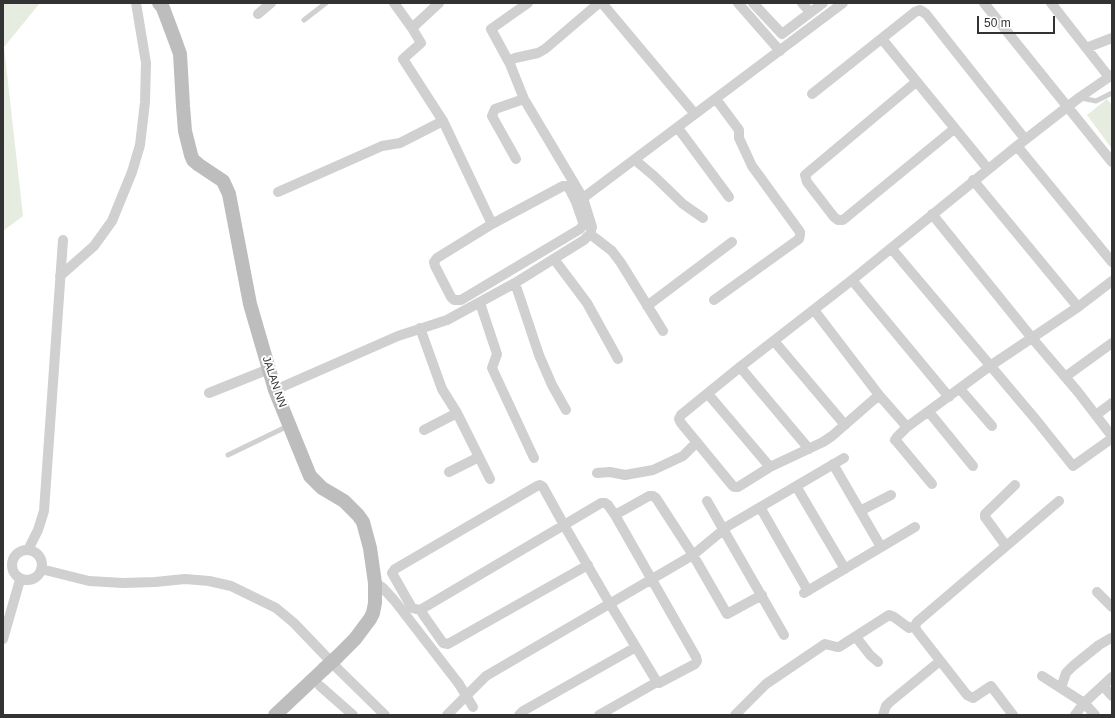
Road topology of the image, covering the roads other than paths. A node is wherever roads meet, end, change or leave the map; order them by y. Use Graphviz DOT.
graph roads {
  1 [pos="136,3"];
  2 [pos="160,3"];
  3 [pos="271,3"];
  4 [pos="326,3"];
  5 [pos="394,3"];
  6 [pos="439,3"];
  7 [pos="528,3"];
  8 [pos="598,3"];
  9 [pos="602,3"];
  10 [pos="738,3"];
  11 [pos="753,3"];
  12 [pos="802,3"];
  13 [pos="823,3"];
  14 [pos="843,3"];
  15 [pos="984,3"];
  16 [pos="1051,3"];
  17 [pos="810,12"];
  18 [pos="258,14"];
  19 [pos="304,20"];
  20 [pos="412,28"];
  21 [pos="1112,38"];
  22 [pos="882,39"];
  23 [pos="1086,48"];
  24 [pos="780,51"];
  25 [pos="510,64"];
  26 [pos="1110,76"];
  27 [pos="916,82"];
  28 [pos="812,94"];
  29 [pos="1112,94"];
  30 [pos="1080,97"];
  31 [pos="524,99"];
  32 [pos="716,99"];
  33 [pos="1067,108"];
  34 [pos="695,114"];
  35 [pos="443,121"];
  36 [pos="678,128"];
  37 [pos="954,129"];
  38 [pos="1021,142"];
  39 [pos="516,158"];
  40 [pos="634,160"];
  41 [pos="1112,162"];
  42 [pos="988,169"];
  43 [pos="973,180"];
  44 [pos="278,192"];
  45 [pos="729,197"];
  46 [pos="579,200"];
  47 [pos="932,214"];
  48 [pos="703,218"];
  49 [pos="492,224"];
  50 [pos="590,234"];
  51 [pos="63,240"];
  52 [pos="732,242"];
  53 [pos="891,248"];
  54 [pos="554,259"];
  55 [pos="1112,262"];
  56 [pos="60,276"];
  57 [pos="852,280"];
  58 [pos="1112,281"];
  59 [pos="515,283"];
  60 [pos="714,300"];
  61 [pos="480,303"];
  62 [pos="647,306"];
  63 [pos="1078,307"];
  64 [pos="814,310"];
  65 [pos="420,328"];
  66 [pos="663,331"];
  67 [pos="1032,338"];
  68 [pos="774,341"];
  69 [pos="1112,343"];
  70 [pos="618,359"];
  71 [pos="990,366"];
  72 [pos="740,367"];
  73 [pos="269,369"];
  74 [pos="1065,377"];
  75 [pos="960,389"];
  76 [pos="275,390"];
  77 [pos="209,393"];
  78 [pos="708,394"];
  79 [pos="879,395"];
  80 [pos="949,397"];
  81 [pos="1112,403"];
  82 [pos="566,410"];
  83 [pos="929,412"];
  84 [pos="457,413"];
  85 [pos="1096,415"];
  86 [pos="289,425"];
  87 [pos="845,425"];
  88 [pos="992,426"];
  89 [pos="907,427"];
  90 [pos="424,430"];
  91 [pos="697,442"];
  92 [pos="809,449"];
  93 [pos="228,455"];
  94 [pos="479,457"];
  95 [pos="534,458"];
  96 [pos="844,458"];
  97 [pos="833,464"];
  98 [pos="973,466"];
  99 [pos="770,467"];
  100 [pos="449,472"];
  101 [pos="597,473"];
  102 [pos="490,479"];
  103 [pos="932,484"];
  104 [pos="1015,485"];
  105 [pos="796,486"];
  106 [pos="891,495"];
  107 [pos="707,501"];
  108 [pos="1059,501"];
  109 [pos="760,507"];
  110 [pos="860,511"];
  111 [pos="615,515"];
  112 [pos="564,525"];
  113 [pos="915,526"];
  114 [pos="724,530"];
  115 [pos="1006,546"];
  116 [pos="881,547"];
  117 [pos="28,550"];
  118 [pos="692,555"];
  119 [pos="588,565"];
  120 [pos="845,568"];
  121 [pos="42,569"];
  122 [pos="20,580"];
  123 [pos="652,580"];
  124 [pos="375,583"];
  125 [pos="1097,592"];
  126 [pos="762,595"];
  127 [pos="610,604"];
  128 [pos="1112,608"];
  129 [pos="420,610"];
  130 [pos="915,626"];
  131 [pos="784,635"];
  132 [pos="856,636"];
  133 [pos="1111,638"];
  134 [pos="3,639"];
  135 [pos="636,647"];
  136 [pos="940,661"];
  137 [pos="878,662"];
  138 [pos="1042,676"];
  139 [pos="1112,677"];
  140 [pos="657,682"];
  141 [pos="320,686"];
  142 [pos="1103,686"];
  143 [pos="1061,688"];
  144 [pos="1112,696"];
  145 [pos="1084,703"];
  146 [pos="475,711"];
  147 [pos="275,715"];
  148 [pos="353,715"];
  149 [pos="385,715"];
  150 [pos="447,715"];
  151 [pos="519,715"];
  152 [pos="599,715"];
  153 [pos="735,715"];
  154 [pos="883,715"];
  155 [pos="1013,715"];
  156 [pos="1075,715"];
  157 [pos="1095,715"];
  1 -- 56 [label="street"];
  2 -- 73 [label="street, JALAN NN"];
  3 -- 18 [label="street"];
  4 -- 19 [label="lane"];
  5 -- 20 [label="street"];
  6 -- 20 [label="street"];
  7 -- 25 [label="street"];
  8 -- 25 [label="street"];
  9 -- 34 [label="street"];
  10 -- 24 [label="street"];
  11 -- 17 [label="street"];
  12 -- 17 [label="street"];
  13 -- 17 [label="street"];
  14 -- 24 [label="street"];
  15 -- 33 [label="street"];
  16 -- 23 [label="street"];
  20 -- 35 [label="street"];
  21 -- 23 [label="street"];
  22 -- 27 [label="street"];
  22 -- 28 [label="street"];
  22 -- 38 [label="street"];
  23 -- 26 [label="street"];
  24 -- 32 [label="street"];
  25 -- 31 [label="street"];
  26 -- 30 [label="street"];
  27 -- 37 [label="street"];
  27 -- 37 [label="street"];
  29 -- 30 [label="lane"];
  30 -- 33 [label="street"];
  31 -- 39 [label="street"];
  31 -- 46 [label="street"];
  32 -- 34 [label="street"];
  32 -- 60 [label="street"];
  33 -- 38 [label="street"];
  33 -- 41 [label="street"];
  34 -- 36 [label="street"];
  35 -- 44 [label="street"];
  35 -- 49 [label="street"];
  36 -- 40 [label="street"];
  36 -- 45 [label="street"];
  37 -- 42 [label="street"];
  38 -- 42 [label="street"];
  38 -- 55 [label="street"];
  40 -- 46 [label="street"];
  40 -- 48 [label="street"];
  42 -- 43 [label="street"];
  43 -- 47 [label="street"];
  43 -- 63 [label="street"];
  46 -- 49 [label="street"];
  46 -- 49 [label="street"];
  46 -- 50 [label="street"];
  47 -- 53 [label="street"];
  47 -- 67 [label="street"];
  50 -- 54 [label="street"];
  50 -- 62 [label="street"];
  51 -- 56 [label="street"];
  52 -- 62 [label="street"];
  53 -- 57 [label="street"];
  53 -- 71 [label="street"];
  54 -- 59 [label="street"];
  54 -- 70 [label="street"];
  56 -- 117 [label="street"];
  57 -- 64 [label="street"];
  57 -- 80 [label="street"];
  58 -- 63 [label="street"];
  59 -- 61 [label="street"];
  59 -- 82 [label="street"];
  61 -- 65 [label="street"];
  61 -- 95 [label="street"];
  62 -- 66 [label="street"];
  63 -- 67 [label="street"];
  64 -- 68 [label="street"];
  64 -- 79 [label="street"];
  65 -- 76 [label="street"];
  65 -- 84 [label="street"];
  67 -- 71 [label="street"];
  67 -- 74 [label="street"];
  68 -- 72 [label="street"];
  68 -- 87 [label="street"];
  69 -- 74 [label="street"];
  71 -- 75 [label="street"];
  71 -- 85 [label="street"];
  72 -- 78 [label="street"];
  72 -- 92 [label="street"];
  73 -- 76 [label="street, JALAN NN"];
  73 -- 77 [label="street"];
  74 -- 85 [label="street"];
  75 -- 80 [label="street"];
  75 -- 88 [label="street"];
  76 -- 86 [label="street, JALAN NN"];
  78 -- 91 [label="street"];
  78 -- 99 [label="street"];
  79 -- 87 [label="street"];
  79 -- 89 [label="street"];
  80 -- 83 [label="street"];
  81 -- 85 [label="street"];
  83 -- 89 [label="street"];
  83 -- 98 [label="street"];
  84 -- 90 [label="street"];
  84 -- 94 [label="street"];
  86 -- 93 [label="lane"];
  86 -- 124 [label="street, JALAN NN"];
  87 -- 92 [label="street"];
  89 -- 103 [label="street"];
  91 -- 99 [label="street"];
  91 -- 101 [label="street"];
  92 -- 99 [label="street"];
  94 -- 100 [label="street"];
  94 -- 102 [label="street"];
  96 -- 97 [label="street"];
  97 -- 105 [label="street"];
  97 -- 110 [label="street"];
  104 -- 115 [label="street"];
  105 -- 109 [label="street"];
  105 -- 120 [label="street"];
  106 -- 110 [label="street"];
  107 -- 114 [label="street"];
  108 -- 115 [label="street"];
  109 -- 114 [label="street"];
  109 -- 120 [label="street"];
  110 -- 116 [label="street"];
  111 -- 112 [label="street"];
  111 -- 118 [label="street"];
  111 -- 123 [label="street"];
  112 -- 119 [label="street"];
  112 -- 129 [label="street"];
  112 -- 129 [label="street"];
  113 -- 116 [label="street"];
  114 -- 118 [label="street"];
  114 -- 126 [label="street"];
  115 -- 130 [label="street"];
  116 -- 120 [label="street"];
  117 -- 121 [label="street"];
  117 -- 122 [label="street"];
  118 -- 123 [label="street"];
  118 -- 126 [label="street"];
  119 -- 127 [label="street"];
  119 -- 129 [label="street"];
  121 -- 122 [label="street"];
  121 -- 149 [label="street"];
  122 -- 134 [label="street"];
  123 -- 127 [label="street"];
  123 -- 140 [label="street"];
  124 -- 146 [label="street, bridge"];
  124 -- 147 [label="street, JALAN NN, bridge"];
  125 -- 128 [label="street"];
  126 -- 131 [label="street"];
  127 -- 135 [label="street"];
  127 -- 150 [label="street"];
  130 -- 132 [label="street"];
  130 -- 136 [label="street"];
  132 -- 137 [label="street"];
  132 -- 153 [label="street"];
  133 -- 143 [label="street"];
  135 -- 140 [label="street"];
  135 -- 151 [label="street"];
  136 -- 154 [label="street"];
  136 -- 155 [label="street"];
  138 -- 143 [label="street"];
  139 -- 142 [label="street"];
  140 -- 152 [label="street"];
  141 -- 148 [label="street"];
  142 -- 144 [label="street"];
  142 -- 145 [label="street"];
  143 -- 145 [label="street"];
  145 -- 156 [label="street"];
  145 -- 157 [label="street"];
}
